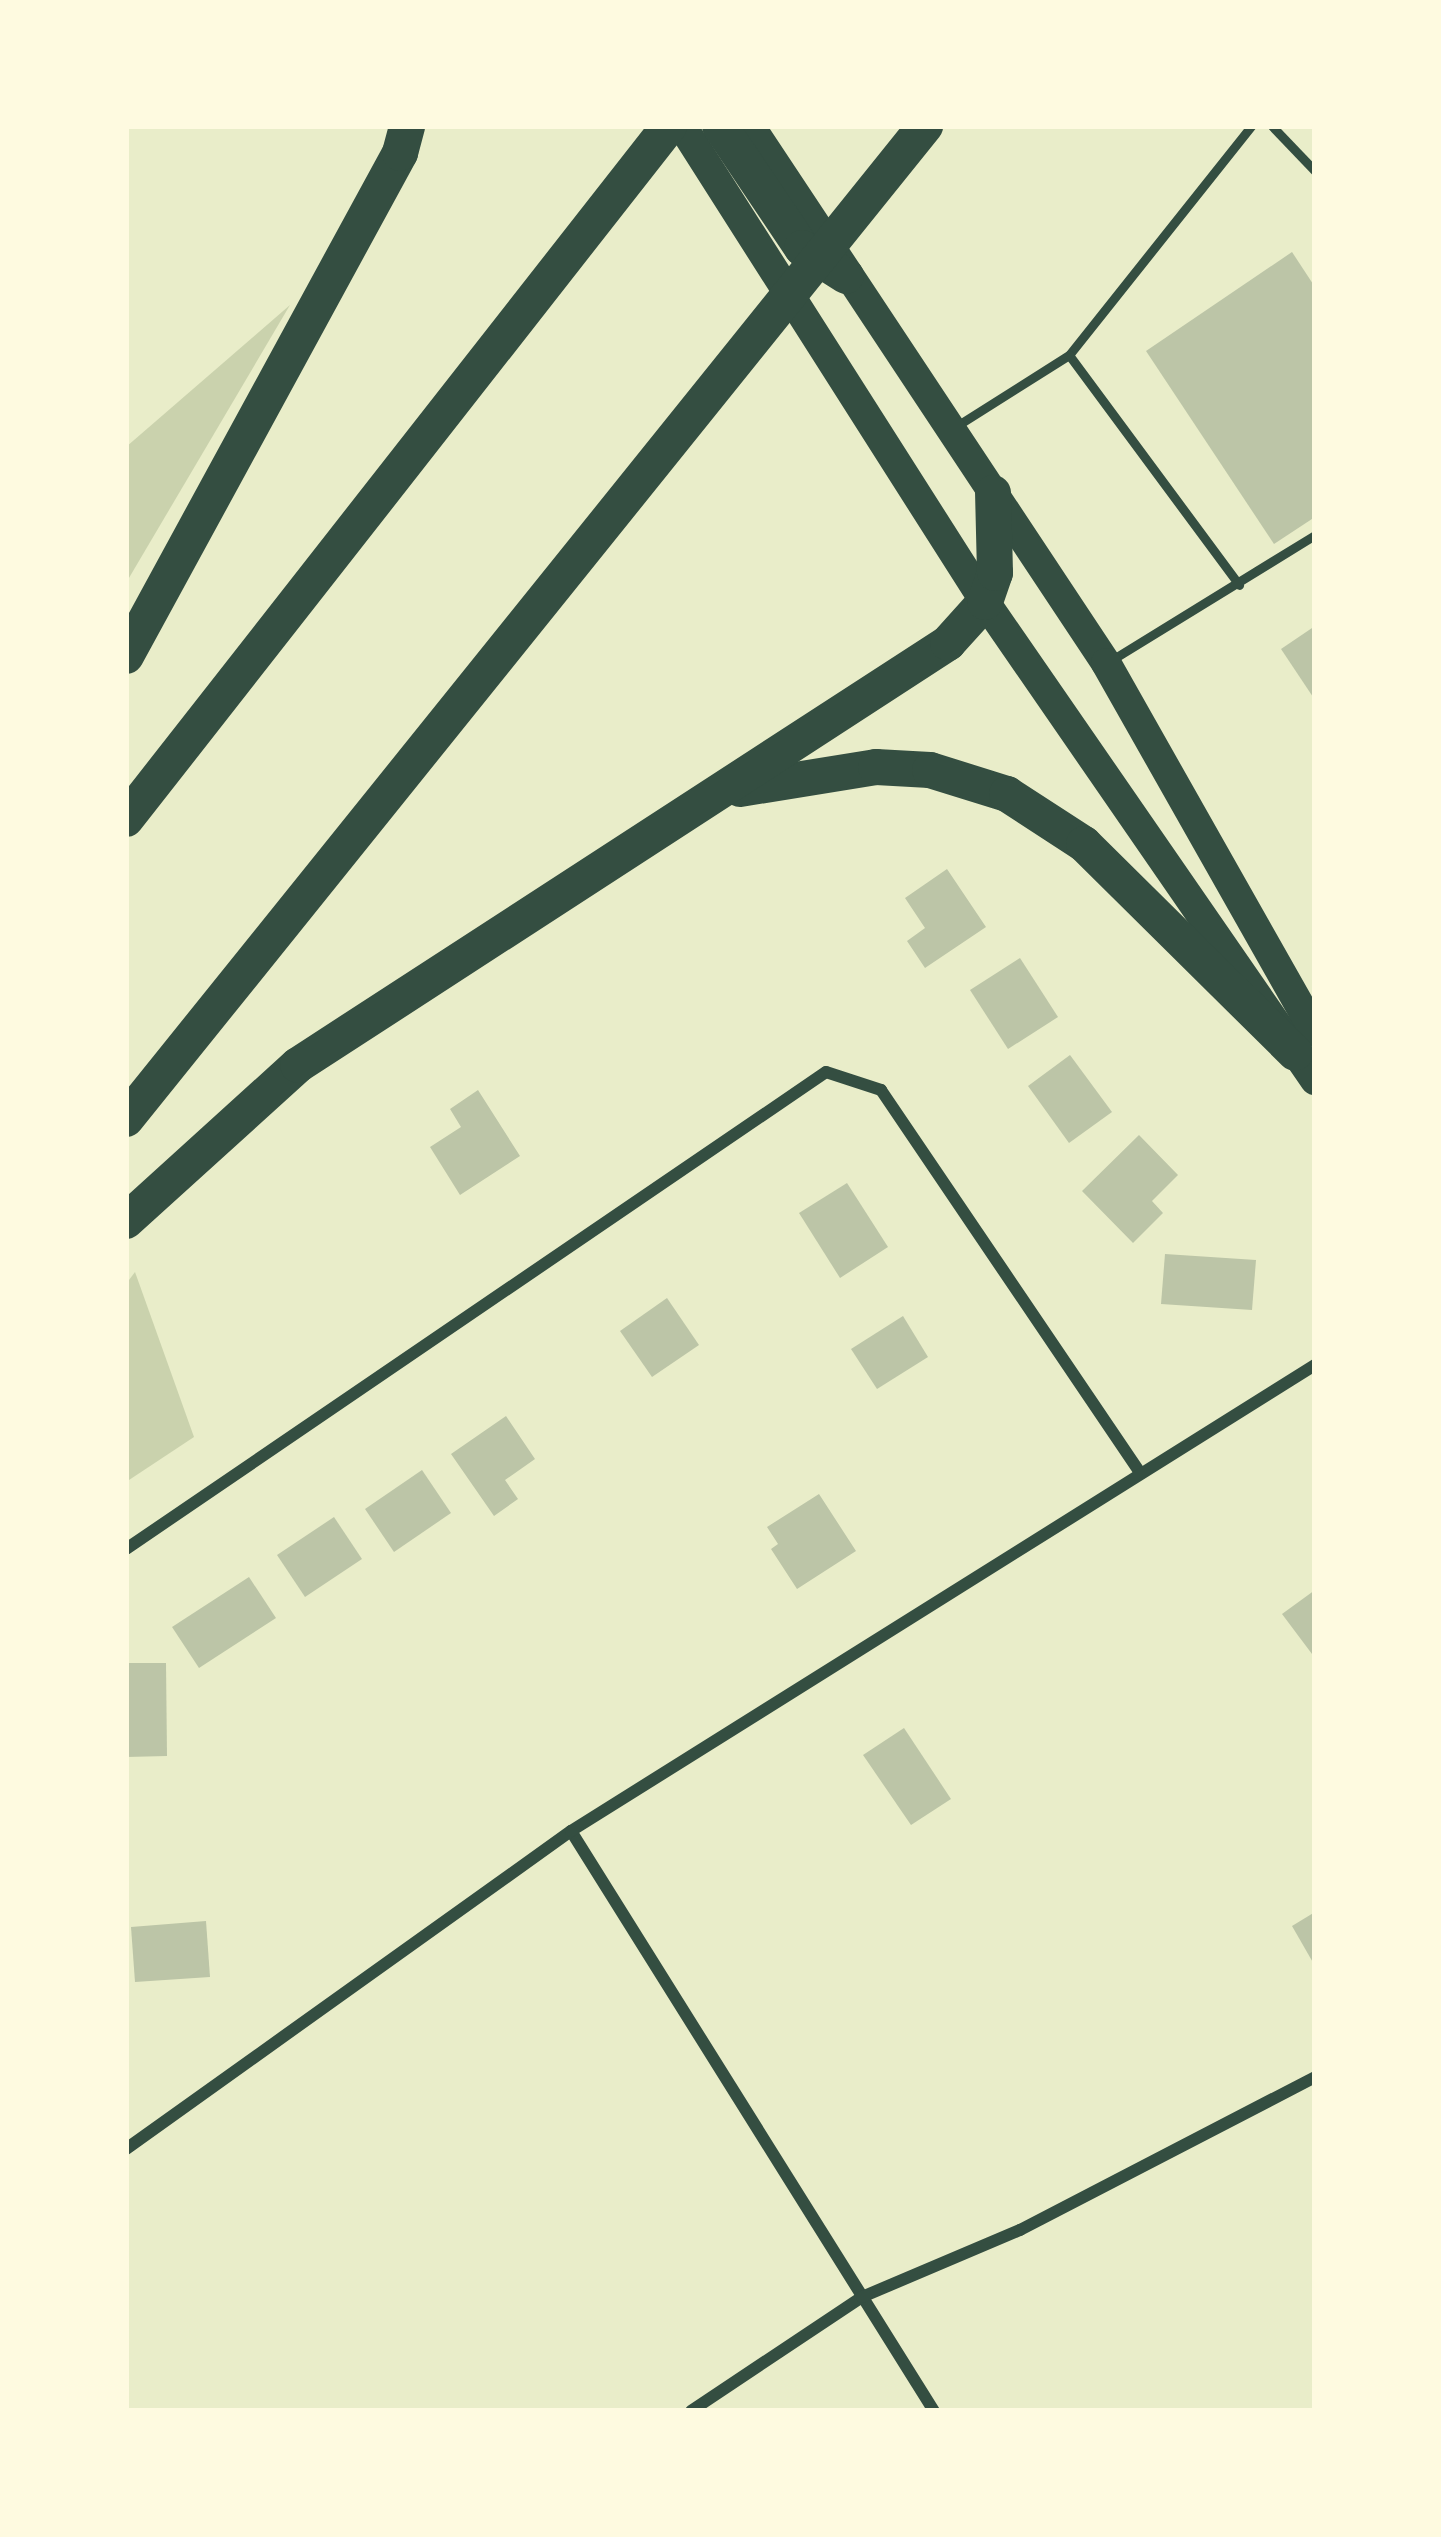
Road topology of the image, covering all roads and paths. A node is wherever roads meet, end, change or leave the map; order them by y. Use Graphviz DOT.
graph roads {
  1 [pos="668,126"];
  2 [pos="682,126"];
  3 [pos="720,126"];
  4 [pos="750,126"];
  5 [pos="1251,126"];
  6 [pos="1272,126"];
  7 [pos="406,135"];
  8 [pos="914,140"];
  9 [pos="1315,171"];
  10 [pos="846,277"];
  11 [pos="1069,355"];
  12 [pos="952,429"];
  13 [pos="993,493"];
  14 [pos="1315,535"];
  15 [pos="1239,585"];
  16 [pos="986,602"];
  17 [pos="126,656"];
  18 [pos="1106,663"];
  19 [pos="691,805"];
  20 [pos="126,819"];
  21 [pos="1309,1059"];
  22 [pos="126,1119"];
  23 [pos="126,1221"];
  24 [pos="1315,1364"];
  25 [pos="1141,1473"];
  26 [pos="126,1549"];
  27 [pos="571,1831"];
  28 [pos="1315,2077"];
  29 [pos="126,2149"];
  30 [pos="862,2296"];
  31 [pos="692,2411"];
  32 [pos="934,2411"];
  1 -- 20 [label="highway"];
  2 -- 16 [label="main road"];
  3 -- 10 [label="highway"];
  4 -- 10 [label="main road"];
  5 -- 11 [label="lane"];
  6 -- 9 [label="lane"];
  7 -- 17 [label="highway"];
  8 -- 22 [label="highway"];
  10 -- 12 [label="main road"];
  11 -- 12 [label="lane"];
  11 -- 15 [label="lane"];
  12 -- 13 [label="main road"];
  13 -- 16 [label="highway"];
  13 -- 18 [label="main road"];
  14 -- 15 [label="lane"];
  15 -- 18 [label="lane"];
  16 -- 19 [label="highway"];
  16 -- 21 [label="main road"];
  18 -- 21 [label="main road"];
  19 -- 21 [label="highway"];
  19 -- 23 [label="highway"];
  24 -- 25 [label="street"];
  25 -- 26 [label="street"];
  25 -- 27 [label="street"];
  27 -- 29 [label="street"];
  27 -- 30 [label="street"];
  28 -- 30 [label="street"];
  30 -- 31 [label="street"];
  30 -- 32 [label="street"];
}
